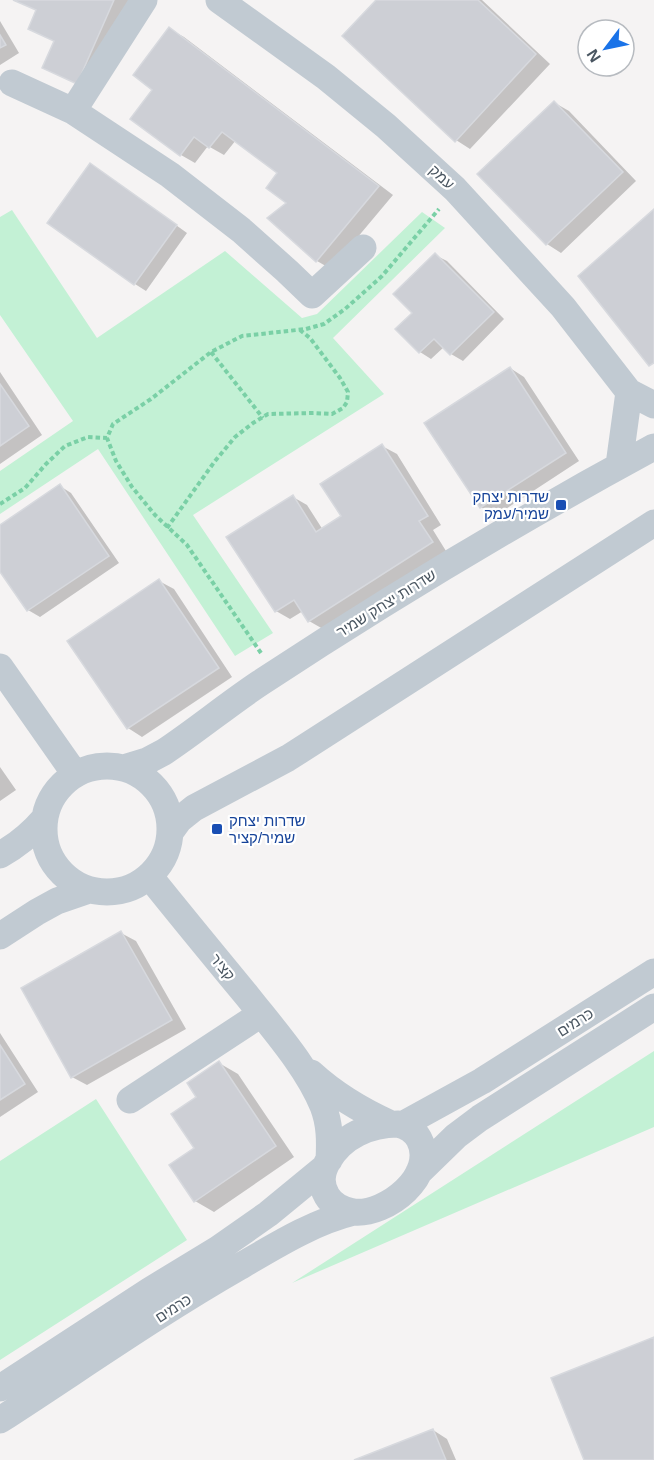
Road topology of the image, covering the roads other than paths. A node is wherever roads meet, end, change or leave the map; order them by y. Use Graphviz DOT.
graph roads {
  1 [pos="144,0"];
  2 [pos="219,0"];
  3 [pos="12,83"];
  4 [pos="73,111"];
  5 [pos="363,248"];
  6 [pos="323,269"];
  7 [pos="304,288"];
  8 [pos="629,392"];
  9 [pos="654,405"];
  10 [pos="654,447"];
  11 [pos="619,465"];
  12 [pos="654,523"];
  13 [pos="0,667"];
  14 [pos="124,768"];
  15 [pos="75,774"];
  16 [pos="45,819"];
  17 [pos="171,831"];
  18 [pos="0,855"];
  19 [pos="150,877"];
  20 [pos="89,890"];
  21 [pos="0,936"];
  22 [pos="654,972"];
  23 [pos="654,1007"];
  24 [pos="261,1014"];
  25 [pos="295,1058"];
  26 [pos="130,1100"];
  27 [pos="397,1124"];
  28 [pos="327,1164"];
  29 [pos="419,1172"];
  30 [pos="354,1212"];
  31 [pos="0,1388"];
  32 [pos="0,1420"];
  1 -- 4 [label="street"];
  2 -- 8 [label="street, עמק"];
  3 -- 4 [label="street"];
  4 -- 7 [label="street"];
  5 -- 7 [label="street"];
  6 -- 7 [label="street"];
  8 -- 9 [label="street, עמק"];
  8 -- 11 [label="street"];
  10 -- 11 [label="street, שדרות יצחק שמיר"];
  11 -- 14 [label="street, שדרות יצחק שמיר"];
  12 -- 17 [label="street"];
  13 -- 15 [label="street"];
  14 -- 15 [label="street"];
  14 -- 17 [label="street"];
  15 -- 16 [label="street"];
  16 -- 18 [label="street"];
  16 -- 20 [label="street"];
  17 -- 19 [label="street"];
  19 -- 20 [label="street"];
  19 -- 24 [label="street, קציר"];
  20 -- 21 [label="street"];
  22 -- 27 [label="street, כרמים"];
  23 -- 29 [label="street, כרמים"];
  24 -- 25 [label="street, קציר"];
  24 -- 26 [label="street"];
  25 -- 27 [label="street, קציר"];
  25 -- 28 [label="street, קציר"];
  27 -- 28 [label="street"];
  27 -- 29 [label="street"];
  28 -- 30 [label="street"];
  28 -- 31 [label="street, כרמים"];
  29 -- 30 [label="street"];
  30 -- 32 [label="street, כרמים"];
}
